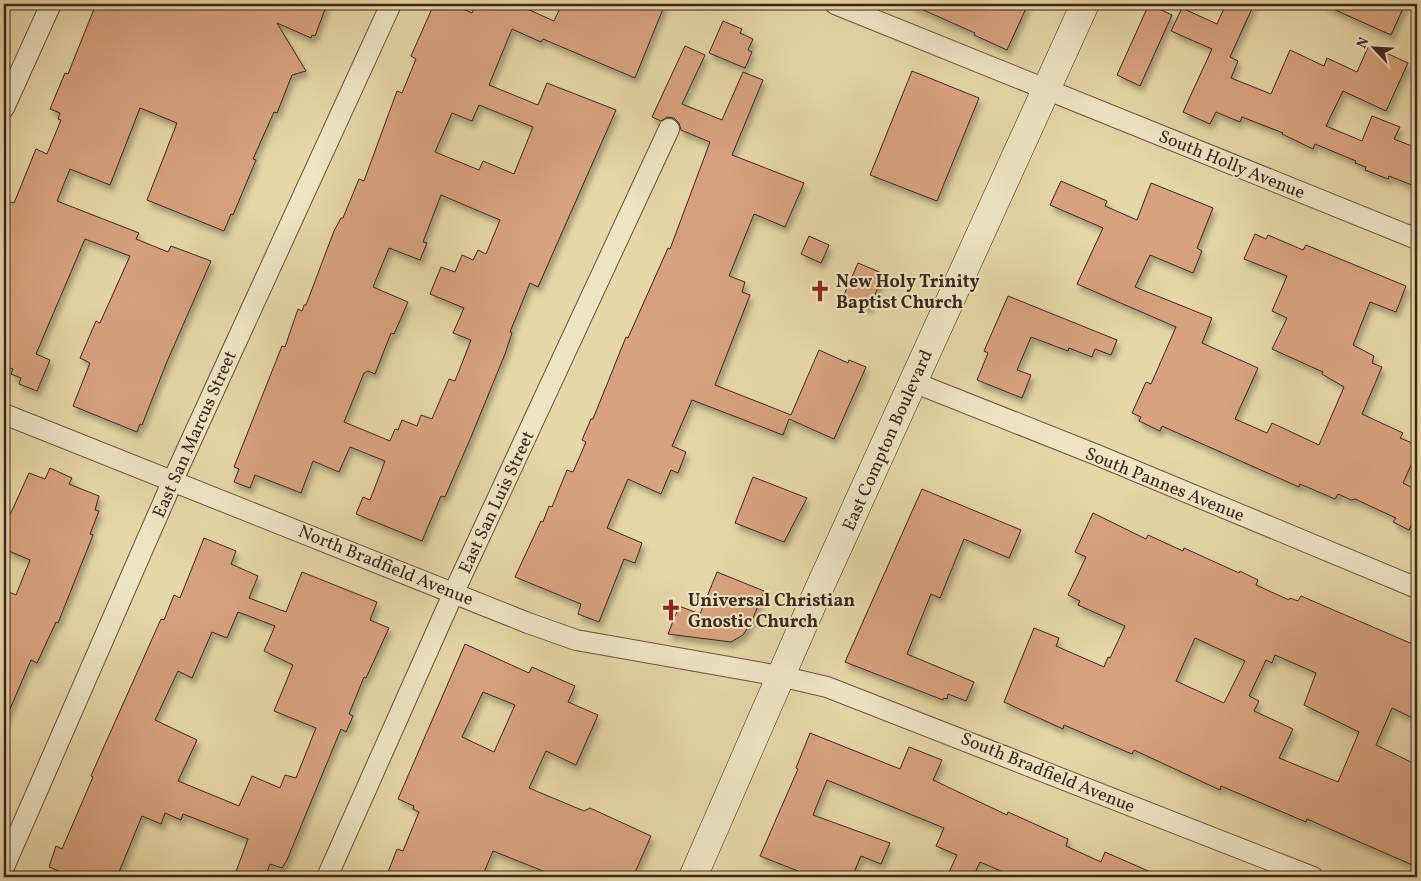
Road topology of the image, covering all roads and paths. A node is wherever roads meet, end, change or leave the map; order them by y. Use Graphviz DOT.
graph roads {
  1 [pos="51,4"];
  2 [pos="391,4"];
  3 [pos="836,4"];
  4 [pos="1085,4"];
  5 [pos="1046,89"];
  6 [pos="4,108"];
  7 [pos="670,128"];
  8 [pos="1417,239"];
  9 [pos="913,382"];
  10 [pos="4,414"];
  11 [pos="173,480"];
  12 [pos="1417,588"];
  13 [pos="454,592"];
  14 [pos="780,676"];
  15 [pos="4,867"];
  16 [pos="328,877"];
  17 [pos="693,877"];
  18 [pos="1313,877"];
  1 -- 6 [label="street"];
  2 -- 11 [label="street, East San Marcus Street"];
  3 -- 5 [label="street, South Holly Avenue"];
  4 -- 5 [label="main road, East Compton Boulevard"];
  5 -- 8 [label="street, South Holly Avenue"];
  5 -- 9 [label="main road, East Compton Boulevard"];
  7 -- 13 [label="street, East San Luis Street"];
  9 -- 12 [label="street, South Pannes Avenue"];
  9 -- 14 [label="main road, East Compton Boulevard"];
  10 -- 11 [label="street, North Bradfield Avenue"];
  11 -- 13 [label="street, North Bradfield Avenue"];
  11 -- 15 [label="street, East San Marcus Street"];
  13 -- 14 [label="street, North Bradfield Avenue"];
  13 -- 16 [label="street, East San Luis Street"];
  14 -- 17 [label="main road, East Compton Boulevard"];
  14 -- 18 [label="street, South Bradfield Avenue"];
}
